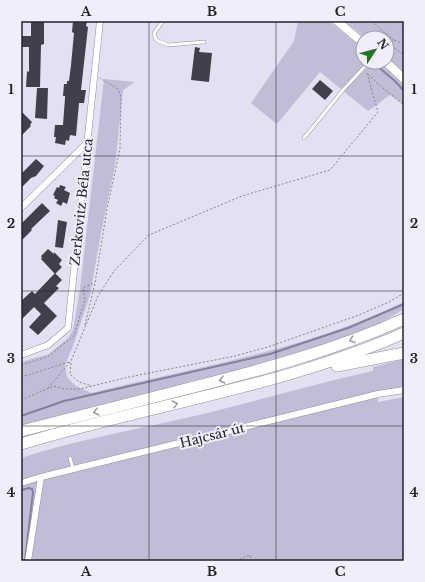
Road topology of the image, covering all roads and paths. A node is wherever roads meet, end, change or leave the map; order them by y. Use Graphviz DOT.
graph roads {
  1 [pos="100,21"];
  2 [pos="163,21"];
  3 [pos="337,21"];
  4 [pos="371,21"];
  5 [pos="382,30"];
  6 [pos="355,36"];
  7 [pos="204,42"];
  8 [pos="395,49"];
  9 [pos="404,55"];
  10 [pos="362,70"];
  11 [pos="394,70"];
  12 [pos="95,73"];
  13 [pos="404,79"];
  14 [pos="404,105"];
  15 [pos="304,138"];
  16 [pos="88,143"];
  17 [pos="21,208"];
  18 [pos="95,283"];
  19 [pos="83,288"];
  20 [pos="404,293"];
  21 [pos="404,314"];
  22 [pos="404,319"];
  23 [pos="388,326"];
  24 [pos="85,328"];
  25 [pos="404,333"];
  26 [pos="404,352"];
  27 [pos="21,355"];
  28 [pos="71,362"];
  29 [pos="297,373"];
  30 [pos="21,377"];
  31 [pos="93,386"];
  32 [pos="48,388"];
  33 [pos="404,390"];
  34 [pos="21,400"];
  35 [pos="21,431"];
  36 [pos="21,444"];
  37 [pos="70,458"];
  38 [pos="73,469"];
  39 [pos="41,476"];
  40 [pos="21,483"];
  41 [pos="28,561"];
  42 [pos="236,561"];
  43 [pos="251,561"];
  1 -- 12 [label="street, Zerkovitz Béla utca"];
  2 -- 7 [label="lane"];
  3 -- 6 [label="street"];
  4 -- 5 [label="path"];
  8 -- 9 [label="path"];
  10 -- 15 [label="lane"];
  11 -- 13 [label="street"];
  12 -- 16 [label="street, Zerkovitz Béla utca"];
  12 -- 18 [label="path"];
  14 -- 24 [label="path"];
  16 -- 17 [label="street"];
  16 -- 27 [label="street, Zerkovitz Béla utca"];
  18 -- 19 [label="path"];
  18 -- 24 [label="path"];
  20 -- 31 [label="path"];
  21 -- 23 [label="highway"];
  22 -- 23 [label="highway"];
  23 -- 35 [label="highway, one-way"];
  24 -- 28 [label="path"];
  25 -- 29 [label="highway"];
  26 -- 29 [label="highway"];
  28 -- 30 [label="path"];
  28 -- 31 [label="path"];
  28 -- 32 [label="path"];
  36 -- 29 [label="highway, one-way"];
  31 -- 32 [label="path"];
  32 -- 34 [label="path"];
  33 -- 38 [label="street, Hajcsár út"];
  37 -- 38 [label="lane"];
  38 -- 39 [label="street, Hajcsár út"];
  39 -- 40 [label="street, Hajcsár út"];
  39 -- 41 [label="street"];
  42 -- 43 [label="path"];
}
